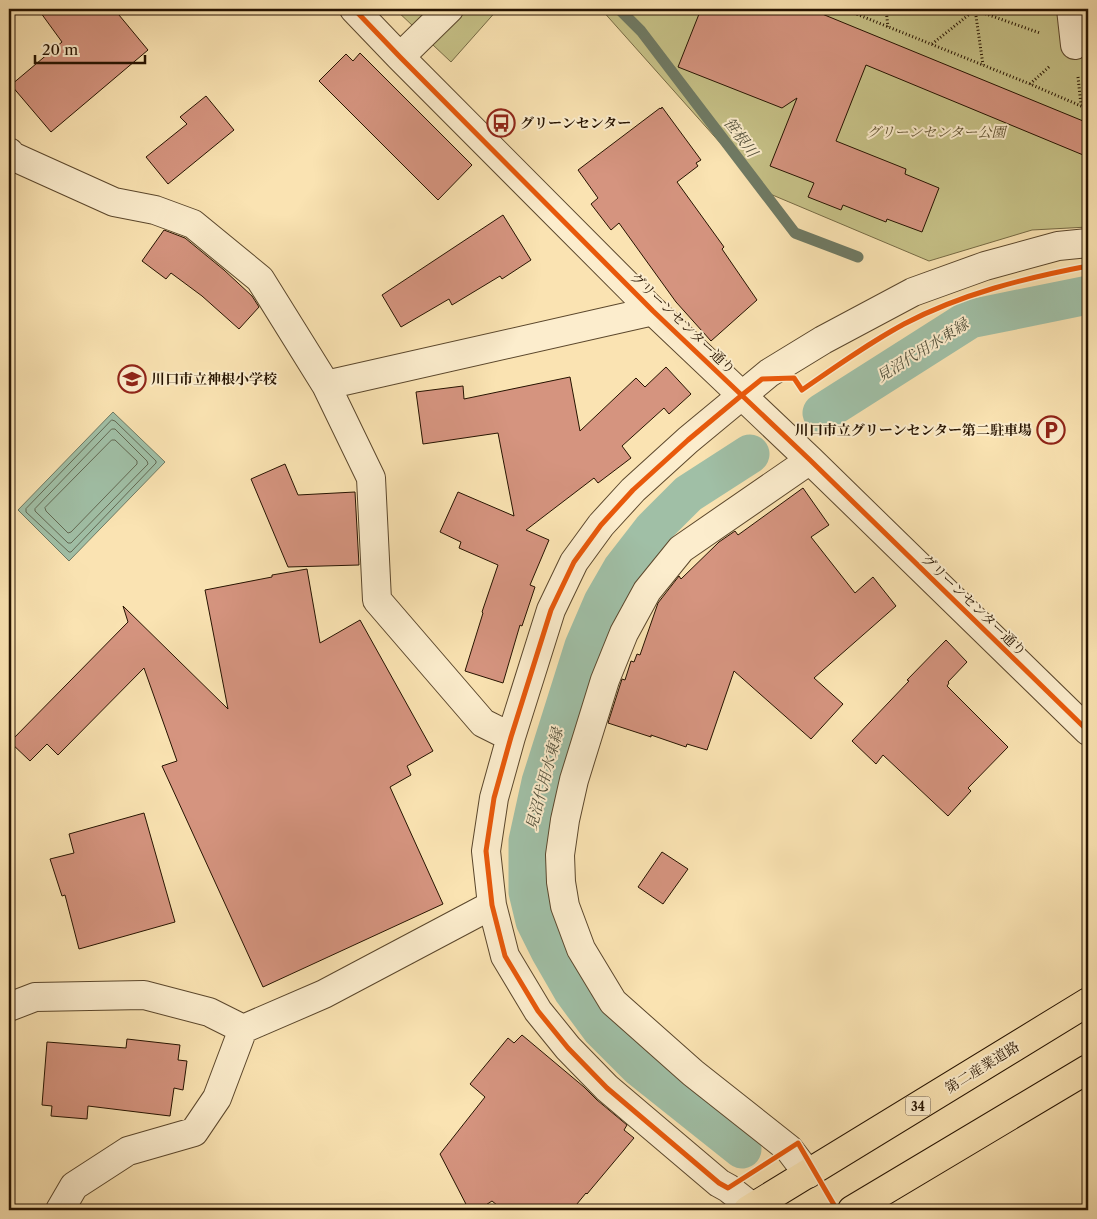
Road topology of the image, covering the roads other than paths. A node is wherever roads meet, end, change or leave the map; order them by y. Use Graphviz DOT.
graph roads {
  1 [pos="354,9"];
  2 [pos="449,9"];
  3 [pos="1071,9"];
  4 [pos="1084,43"];
  5 [pos="400,57"];
  6 [pos="9,152"];
  7 [pos="1088,243"];
  8 [pos="653,311"];
  9 [pos="326,385"];
  10 [pos="742,394"];
  11 [pos="810,460"];
  12 [pos="1088,732"];
  13 [pos="511,737"];
  14 [pos="492,905"];
  15 [pos="1088,1002"];
  16 [pos="9,1007"];
  17 [pos="243,1029"];
  18 [pos="1088,1069"];
  19 [pos="808,1174"];
  20 [pos="867,1207"];
  21 [pos="752,1209"];
  22 [pos="60,1210"];
  1 -- 5 [label="street, グリーンセンター通り"];
  2 -- 5 [label="street"];
  3 -- 4 [label="street"];
  5 -- 8 [label="street, グリーンセンター通り"];
  6 -- 9 [label="street"];
  7 -- 10 [label="street"];
  8 -- 9 [label="street"];
  8 -- 10 [label="street, グリーンセンター通り"];
  9 -- 13 [label="street"];
  10 -- 11 [label="street, グリーンセンター通り"];
  10 -- 13 [label="street"];
  11 -- 12 [label="street, グリーンセンター通り"];
  11 -- 19 [label="street"];
  13 -- 14 [label="street"];
  14 -- 17 [label="street"];
  14 -- 21 [label="street"];
  15 -- 19 [label="main road, 第二産業道路 / 34"];
  16 -- 17 [label="street"];
  17 -- 22 [label="street"];
  18 -- 20 [label="main road"];
  19 -- 21 [label="main road, 第二産業道路 / 34"];
}
